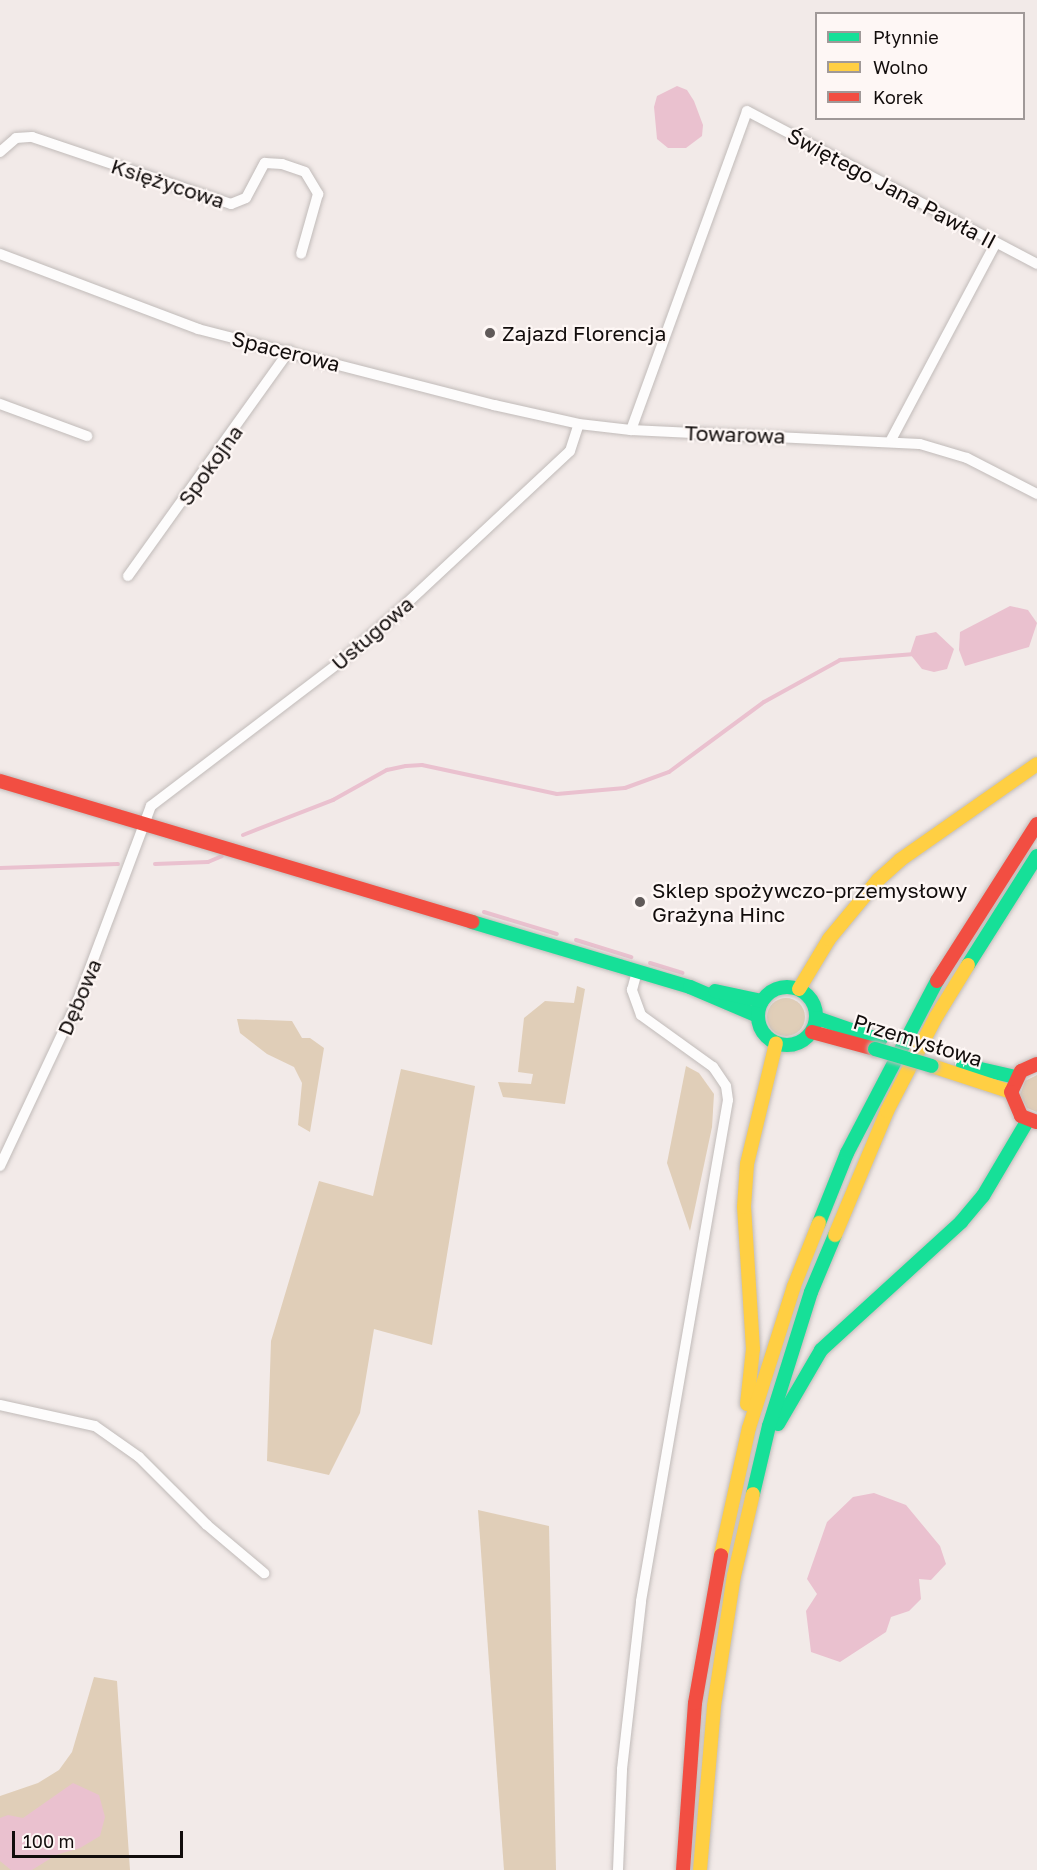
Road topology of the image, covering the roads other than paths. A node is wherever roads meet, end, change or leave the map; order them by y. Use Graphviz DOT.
graph roads {
  1 [pos="0,152"];
  2 [pos="995,243"];
  3 [pos="0,254"];
  4 [pos="301,254"];
  5 [pos="1037,264"];
  6 [pos="289,351"];
  7 [pos="0,404"];
  8 [pos="579,424"];
  9 [pos="631,430"];
  10 [pos="87,436"];
  11 [pos="891,440"];
  12 [pos="1037,494"];
  13 [pos="128,576"];
  14 [pos="1037,764"];
  15 [pos="0,781"];
  16 [pos="147,823"];
  17 [pos="1037,824"];
  18 [pos="1037,856"];
  19 [pos="637,971"];
  20 [pos="690,987"];
  21 [pos="799,989"];
  22 [pos="762,1000"];
  23 [pos="758,1016"];
  24 [pos="817,1018"];
  25 [pos="812,1032"];
  26 [pos="776,1043"];
  27 [pos="877,1044"];
  28 [pos="935,1062"];
  29 [pos="1037,1064"];
  30 [pos="1016,1077"];
  31 [pos="1011,1092"];
  32 [pos="1033,1121"];
  33 [pos="0,1166"];
  34 [pos="0,1405"];
  35 [pos="758,1469"];
  36 [pos="739,1470"];
  37 [pos="264,1573"];
  38 [pos="618,1870"];
  39 [pos="682,1870"];
  40 [pos="700,1870"];
  1 -- 4 [label="street, Księżycowa"];
  2 -- 5 [label="street, Świętego Jana Pawła II"];
  2 -- 9 [label="street, Świętego Jana Pawła II"];
  2 -- 11 [label="street"];
  3 -- 6 [label="street, Spacerowa"];
  6 -- 8 [label="street, Spacerowa"];
  6 -- 13 [label="street, Spokojna"];
  7 -- 10 [label="street"];
  8 -- 9 [label="street, Towarowa"];
  8 -- 16 [label="street, Usługowa"];
  9 -- 11 [label="street, Towarowa"];
  11 -- 12 [label="street, Towarowa"];
  14 -- 21 [label="main road"];
  15 -- 16 [label="main road"];
  16 -- 19 [label="main road"];
  16 -- 33 [label="street, Dębowa"];
  17 -- 36 [label="main road"];
  18 -- 35 [label="main road"];
  19 -- 20 [label="main road"];
  19 -- 38 [label="street"];
  20 -- 22 [label="main road"];
  20 -- 23 [label="main road"];
  21 -- 22 [label="main road"];
  21 -- 24 [label="main road"];
  22 -- 23 [label="main road"];
  23 -- 26 [label="main road"];
  24 -- 25 [label="main road"];
  24 -- 27 [label="main road, Przemysłowa"];
  25 -- 26 [label="main road"];
  25 -- 27 [label="main road, Przemysłowa"];
  26 -- 36 [label="main road"];
  27 -- 28 [label="main road, Przemysłowa"];
  28 -- 30 [label="main road, Przemysłowa"];
  28 -- 31 [label="main road, Przemysłowa"];
  29 -- 30 [label="main road"];
  30 -- 31 [label="main road"];
  31 -- 32 [label="main road"];
  32 -- 35 [label="main road"];
  34 -- 37 [label="street"];
  35 -- 40 [label="main road"];
  36 -- 39 [label="main road"];
}
